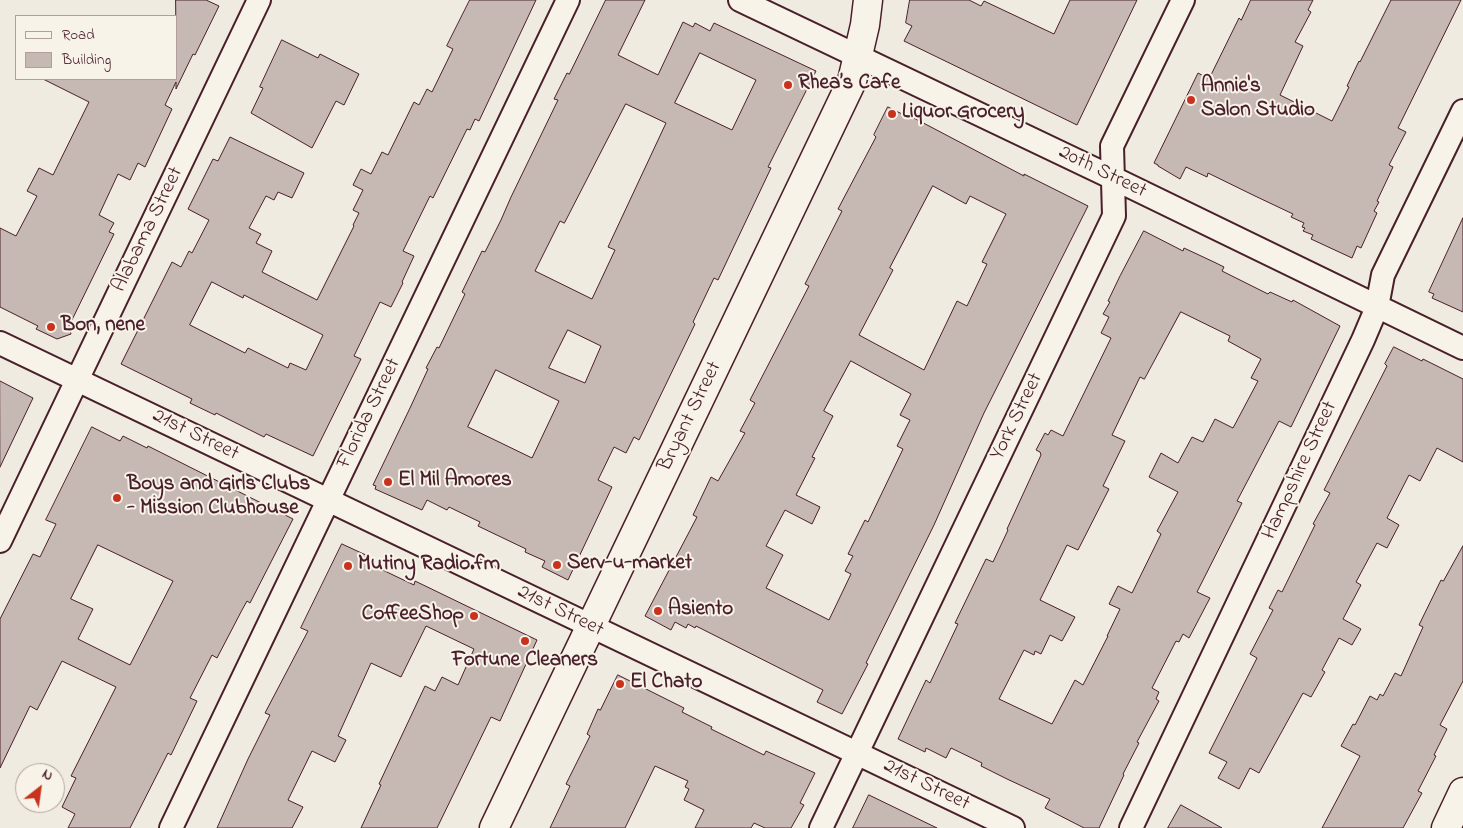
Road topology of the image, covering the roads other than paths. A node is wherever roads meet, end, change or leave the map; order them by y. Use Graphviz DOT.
graph roads {
  1 [pos="259,0"];
  2 [pos="568,0"];
  3 [pos="740,0"];
  4 [pos="868,0"];
  5 [pos="1183,0"];
  6 [pos="858,57"];
  7 [pos="1463,111"];
  8 [pos="1113,178"];
  9 [pos="1377,307"];
  10 [pos="0,343"];
  11 [pos="1463,348"];
  12 [pos="77,380"];
  13 [pos="328,500"];
  14 [pos="0,541"];
  15 [pos="591,626"];
  16 [pos="857,753"];
  17 [pos="1463,792"];
  18 [pos="171,828"];
  19 [pos="494,828"];
  20 [pos="821,828"];
  21 [pos="1012,828"];
  22 [pos="1132,828"];
  23 [pos="1446,828"];
  1 -- 12 [label="street, Alabama Street"];
  2 -- 13 [label="street, Florida Street"];
  3 -- 6 [label="street, 20th Street"];
  4 -- 6 [label="street, Bryant Street"];
  5 -- 8 [label="street, York Street"];
  6 -- 8 [label="street, 20th Street"];
  6 -- 15 [label="street, Bryant Street"];
  7 -- 9 [label="street, Hampshire Street"];
  8 -- 9 [label="street, 20th Street"];
  8 -- 16 [label="street, York Street"];
  9 -- 11 [label="street, 20th Street"];
  9 -- 22 [label="street, Hampshire Street"];
  10 -- 12 [label="street, 21st Street"];
  12 -- 13 [label="street, 21st Street"];
  12 -- 14 [label="street, Alabama Street"];
  13 -- 15 [label="street, 21st Street"];
  13 -- 18 [label="street, Florida Street"];
  15 -- 16 [label="street, 21st Street"];
  15 -- 19 [label="street, Bryant Street"];
  16 -- 20 [label="street, York Street"];
  16 -- 21 [label="street, 21st Street"];
  17 -- 23 [label="street"];
}
